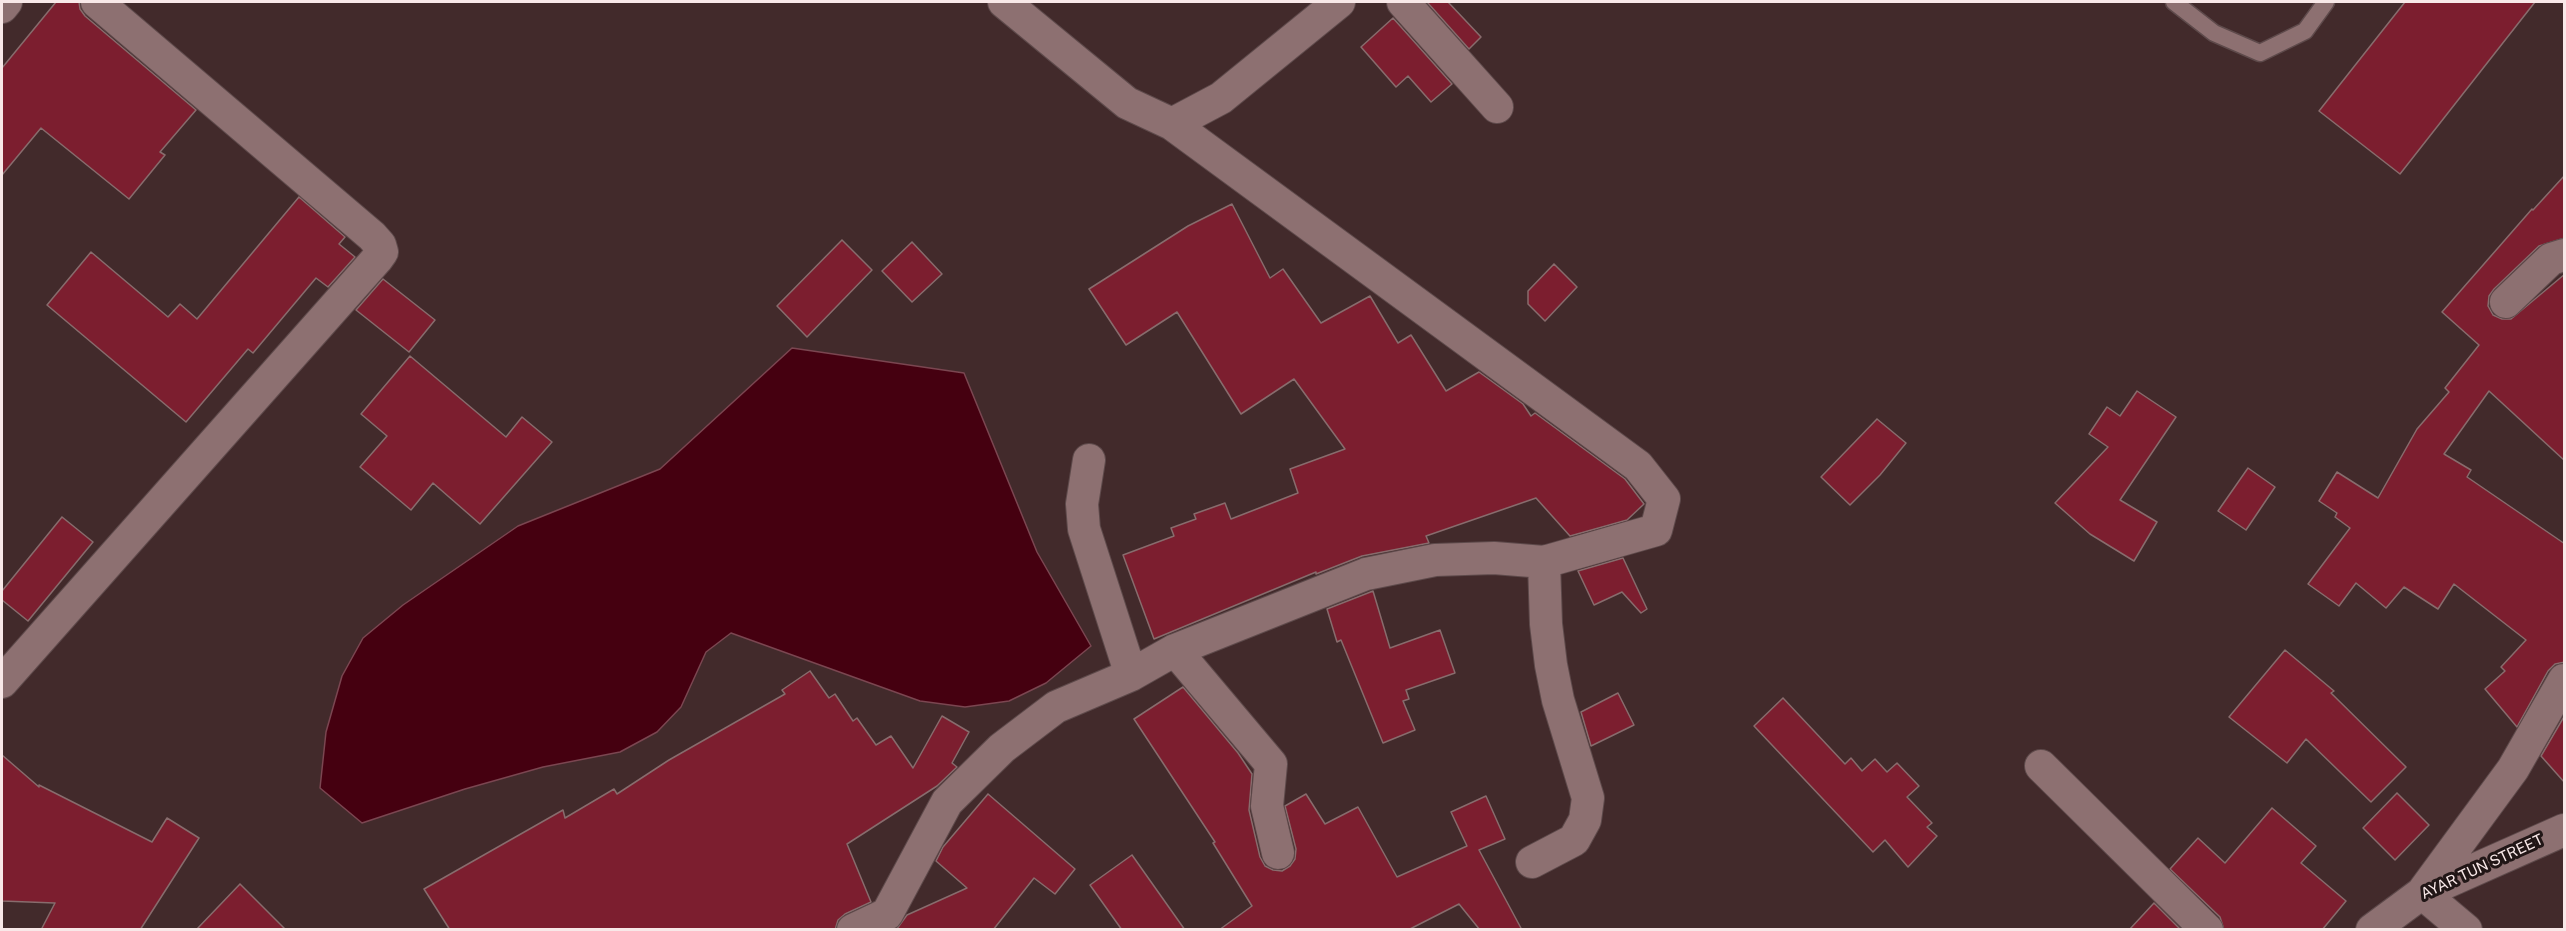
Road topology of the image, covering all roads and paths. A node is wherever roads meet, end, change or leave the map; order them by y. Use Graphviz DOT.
graph roads {
  1 [pos="6,2"];
  2 [pos="97,2"];
  3 [pos="1004,2"];
  4 [pos="1339,2"];
  5 [pos="1403,2"];
  6 [pos="2174,2"];
  7 [pos="2326,2"];
  8 [pos="2,7"];
  9 [pos="1497,107"];
  10 [pos="1172,124"];
  11 [pos="2565,255"];
  12 [pos="2506,302"];
  13 [pos="1089,460"];
  14 [pos="1544,562"];
  15 [pos="1175,651"];
  16 [pos="1131,675"];
  17 [pos="2565,680"];
  18 [pos="2,682"];
  19 [pos="2041,766"];
  20 [pos="2565,830"];
  21 [pos="1278,853"];
  22 [pos="1532,862"];
  23 [pos="2422,893"];
  24 [pos="896,922"];
  25 [pos="853,930"];
  26 [pos="2207,930"];
  27 [pos="2372,930"];
  28 [pos="2466,930"];
  1 -- 8 [label="street"];
  2 -- 18 [label="street"];
  3 -- 10 [label="street"];
  4 -- 10 [label="street"];
  5 -- 9 [label="street"];
  6 -- 7 [label="lane"];
  10 -- 14 [label="street"];
  11 -- 12 [label="street"];
  13 -- 16 [label="street"];
  14 -- 15 [label="street"];
  14 -- 22 [label="street"];
  15 -- 16 [label="street"];
  15 -- 21 [label="street"];
  16 -- 24 [label="street"];
  17 -- 23 [label="street"];
  19 -- 26 [label="street"];
  20 -- 23 [label="street, AYAR TUN STREET"];
  23 -- 27 [label="street, AYAR TUN STREET"];
  23 -- 28 [label="street"];
  24 -- 25 [label="street"];
}
